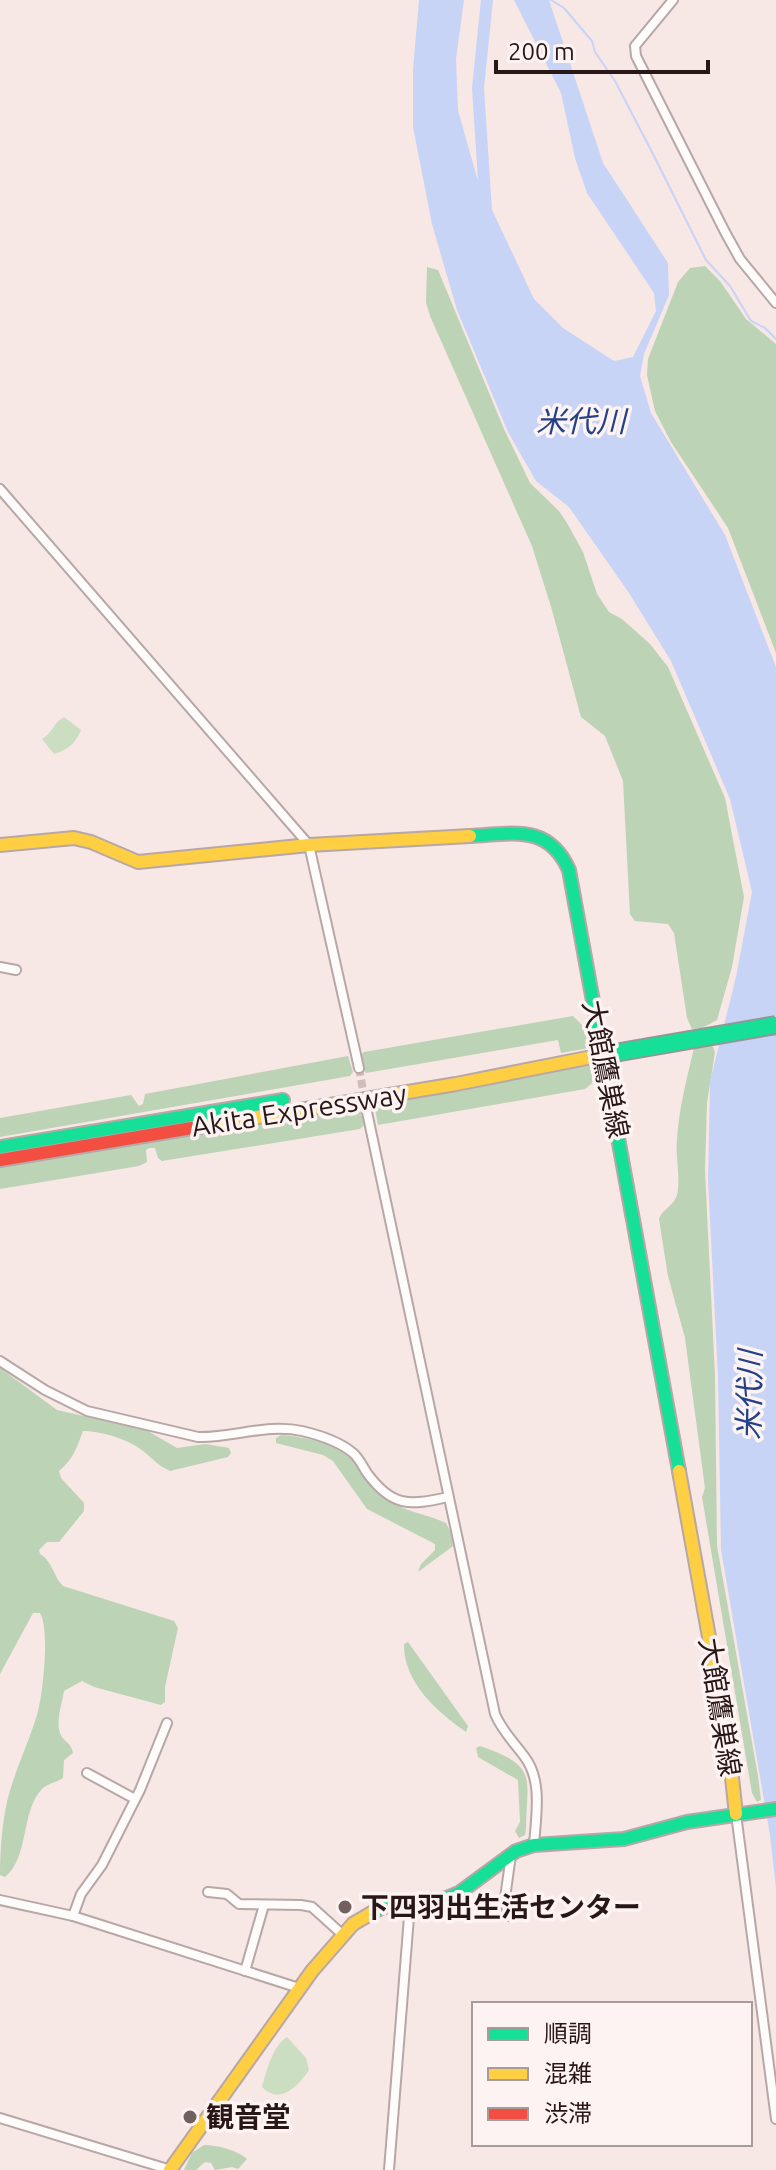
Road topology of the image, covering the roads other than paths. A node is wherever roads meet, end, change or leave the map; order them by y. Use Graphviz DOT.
graph roads {
  1 [pos="673,0"];
  2 [pos="776,303"];
  3 [pos="0,489"];
  4 [pos="0,845"];
  5 [pos="309,845"];
  6 [pos="0,967"];
  7 [pos="16,970"];
  8 [pos="776,1025"];
  9 [pos="597,1056"];
  10 [pos="359,1068"];
  11 [pos="367,1112"];
  12 [pos="0,1147"];
  13 [pos="0,1160"];
  14 [pos="0,1361"];
  15 [pos="448,1497"];
  16 [pos="167,1723"];
  17 [pos="87,1773"];
  18 [pos="135,1799"];
  19 [pos="776,1809"];
  20 [pos="743,1813"];
  21 [pos="534,1845"];
  22 [pos="511,1854"];
  23 [pos="208,1892"];
  24 [pos="0,1900"];
  25 [pos="410,1904"];
  26 [pos="264,1905"];
  27 [pos="73,1916"];
  28 [pos="508,1916"];
  29 [pos="343,1935"];
  30 [pos="245,1971"];
  31 [pos="299,1988"];
  32 [pos="0,2118"];
  33 [pos="776,2119"];
  34 [pos="170,2170"];
  35 [pos="389,2170"];
  1 -- 2 [label="street"];
  3 -- 5 [label="street"];
  4 -- 5 [label="main road, 大館鷹巣線"];
  5 -- 10 [label="street"];
  5 -- 20 [label="main road, 大館鷹巣線"];
  6 -- 7 [label="street"];
  8 -- 9 [label="main road, Akita Expressway, bridge"];
  9 -- 12 [label="main road, Akita Expressway"];
  9 -- 13 [label="main road, Akita Expressway"];
  11 -- 15 [label="street"];
  14 -- 15 [label="street"];
  15 -- 21 [label="street"];
  16 -- 18 [label="street"];
  17 -- 18 [label="street"];
  18 -- 27 [label="street"];
  19 -- 20 [label="main road, 大館鷹巣線"];
  20 -- 21 [label="main road"];
  20 -- 33 [label="street"];
  21 -- 22 [label="main road"];
  22 -- 25 [label="main road"];
  22 -- 28 [label="street"];
  23 -- 26 [label="street"];
  24 -- 27 [label="street"];
  25 -- 29 [label="main road"];
  25 -- 35 [label="street"];
  26 -- 29 [label="street"];
  26 -- 30 [label="street"];
  27 -- 30 [label="street"];
  29 -- 31 [label="main road"];
  30 -- 31 [label="street"];
  31 -- 34 [label="main road"];
  32 -- 34 [label="street"];
}
